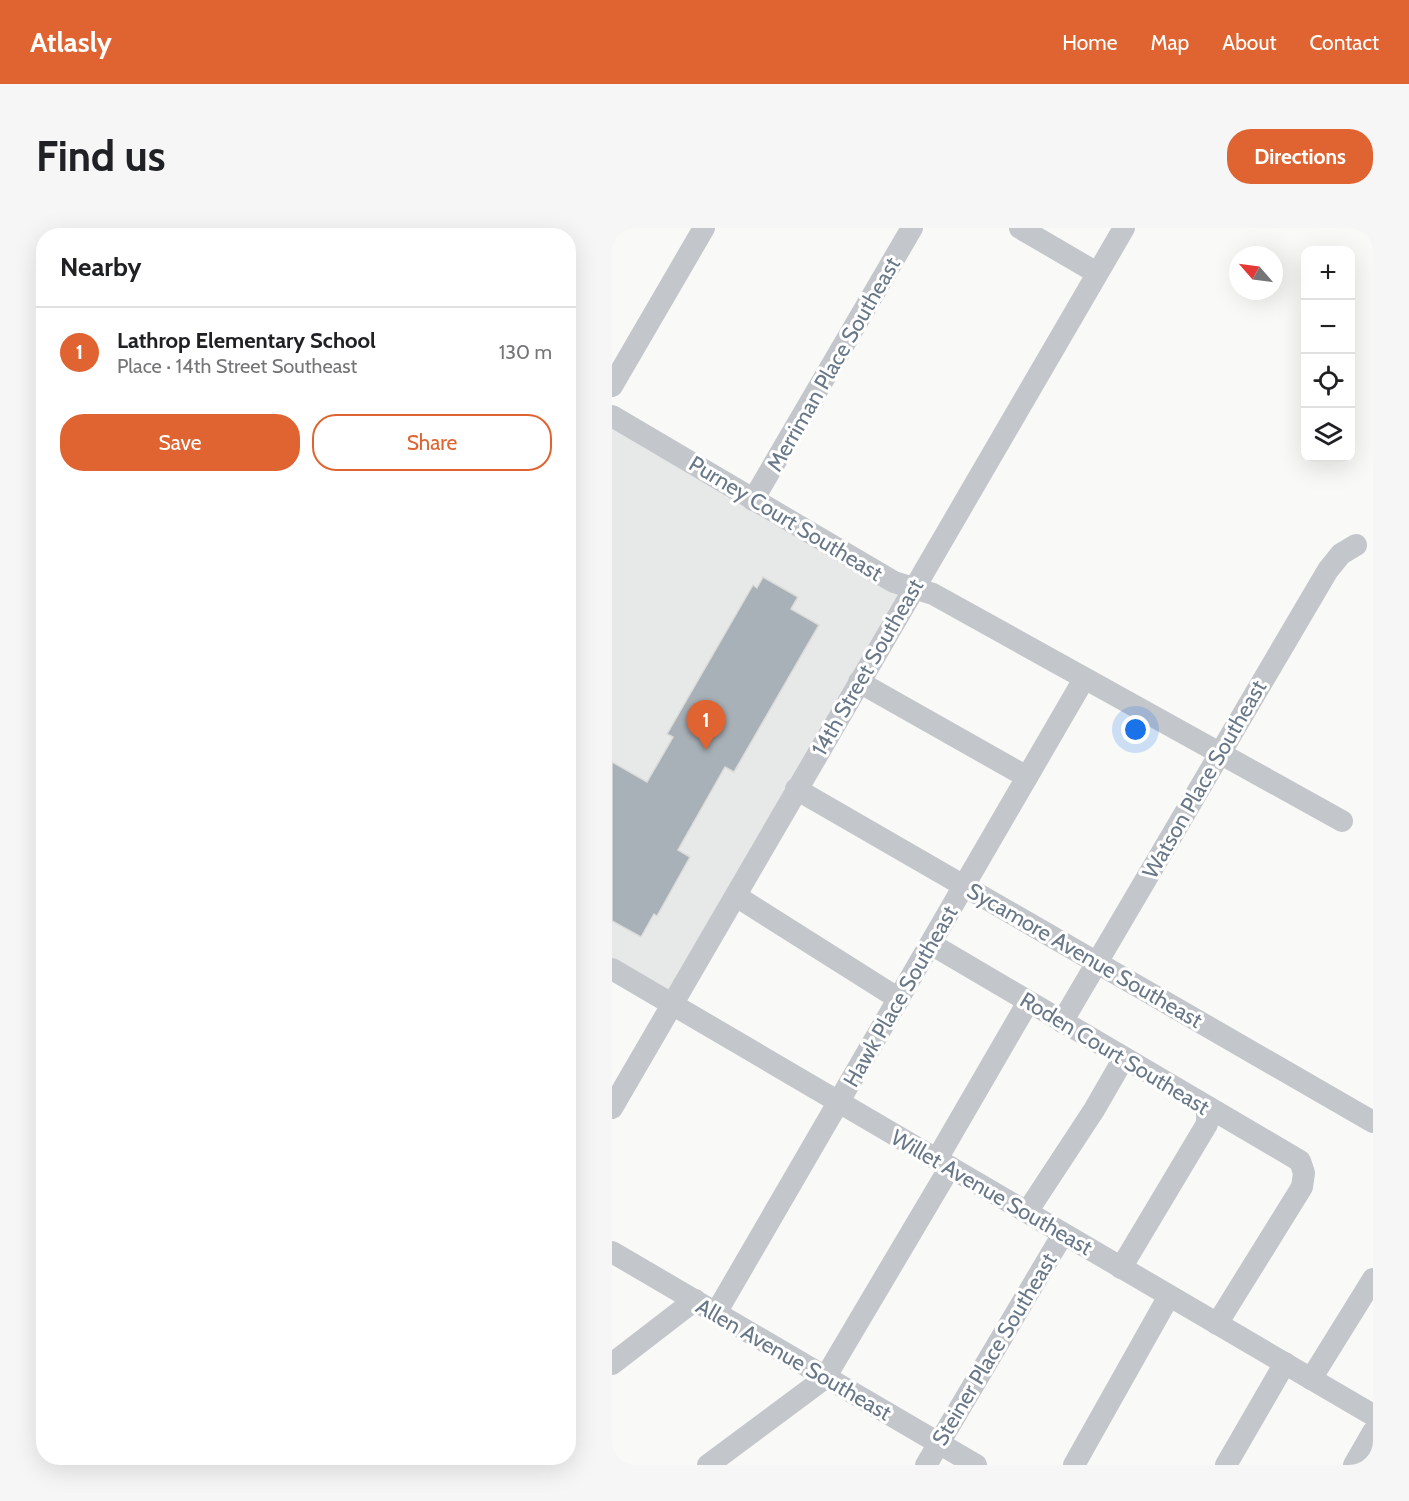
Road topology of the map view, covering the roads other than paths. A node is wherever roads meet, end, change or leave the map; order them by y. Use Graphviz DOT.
graph roads {
  1 [pos="704,228"];
  2 [pos="912,228"];
  3 [pos="1020,228"];
  4 [pos="1124,228"];
  5 [pos="1097,273"];
  6 [pos="612,386"];
  7 [pos="612,416"];
  8 [pos="753,500"];
  9 [pos="1356,545"];
  10 [pos="913,588"];
  11 [pos="1084,679"];
  12 [pos="859,682"];
  13 [pos="1219,753"];
  14 [pos="1027,777"];
  15 [pos="796,789"];
  16 [pos="1342,821"];
  17 [pos="965,885"];
  18 [pos="736,896"];
  19 [pos="931,944"];
  20 [pos="1097,962"];
  21 [pos="612,969"];
  22 [pos="899,999"];
  23 [pos="1028,1002"];
  24 [pos="673,1004"];
  25 [pos="1062,1022"];
  26 [pos="1124,1058"];
  27 [pos="839,1102"];
  28 [pos="1207,1107"];
  29 [pos="612,1108"];
  30 [pos="1373,1122"];
  31 [pos="944,1163"];
  32 [pos="1027,1212"];
  33 [pos="1063,1234"];
  34 [pos="612,1252"];
  35 [pos="1121,1268"];
  36 [pos="1373,1279"];
  37 [pos="1170,1296"];
  38 [pos="695,1300"];
  39 [pos="716,1313"];
  40 [pos="1217,1324"];
  41 [pos="1285,1363"];
  42 [pos="612,1364"];
  43 [pos="825,1378"];
  44 [pos="1311,1379"];
  45 [pos="1373,1415"];
  46 [pos="1373,1432"];
  47 [pos="939,1443"];
  48 [pos="708,1465"];
  49 [pos="926,1465"];
  50 [pos="976,1465"];
  51 [pos="1074,1465"];
  52 [pos="1226,1465"];
  53 [pos="1354,1465"];
  1 -- 6 [label="street"];
  2 -- 8 [label="street, Merriman Place Southeast"];
  3 -- 5 [label="street"];
  4 -- 5 [label="street, 14th Street Southeast"];
  5 -- 10 [label="street, 14th Street Southeast"];
  7 -- 8 [label="street, Purney Court Southeast"];
  8 -- 10 [label="street, Purney Court Southeast"];
  9 -- 13 [label="street, Watson Place Southeast"];
  10 -- 11 [label="street, Purney Court Southeast"];
  10 -- 12 [label="street, 14th Street Southeast"];
  11 -- 13 [label="street, Purney Court Southeast"];
  11 -- 14 [label="street, Hawk Place Southeast"];
  12 -- 14 [label="street"];
  12 -- 15 [label="street, 14th Street Southeast"];
  13 -- 16 [label="street, Purney Court Southeast"];
  13 -- 20 [label="street, Watson Place Southeast"];
  14 -- 17 [label="street, Hawk Place Southeast"];
  15 -- 17 [label="street, Sycamore Avenue Southeast"];
  15 -- 18 [label="street, 14th Street Southeast"];
  17 -- 19 [label="street, Hawk Place Southeast"];
  17 -- 20 [label="street, Sycamore Avenue Southeast"];
  18 -- 22 [label="street"];
  18 -- 24 [label="street, 14th Street Southeast"];
  19 -- 22 [label="street, Hawk Place Southeast"];
  19 -- 23 [label="street, Roden Court Southeast"];
  20 -- 25 [label="street, Watson Place Southeast"];
  20 -- 30 [label="street, Sycamore Avenue Southeast"];
  21 -- 24 [label="street, Willet Avenue Southeast"];
  22 -- 27 [label="street, Hawk Place Southeast"];
  23 -- 25 [label="street, Roden Court Southeast"];
  23 -- 31 [label="street"];
  24 -- 27 [label="street, Willet Avenue Southeast"];
  24 -- 29 [label="street, 14th Street Southeast"];
  25 -- 26 [label="street, Roden Court Southeast"];
  26 -- 28 [label="street, Roden Court Southeast"];
  26 -- 32 [label="street"];
  27 -- 31 [label="street, Willet Avenue Southeast"];
  27 -- 39 [label="street, Hawk Place Southeast"];
  28 -- 35 [label="street"];
  28 -- 40 [label="street, Roden Court Southeast"];
  31 -- 32 [label="street, Willet Avenue Southeast"];
  31 -- 43 [label="street"];
  32 -- 33 [label="street, Willet Avenue Southeast"];
  33 -- 35 [label="street, Willet Avenue Southeast"];
  33 -- 47 [label="street, Steiner Place Southeast"];
  34 -- 38 [label="street, Allen Avenue Southeast"];
  35 -- 37 [label="street, Willet Avenue Southeast"];
  36 -- 44 [label="street"];
  37 -- 40 [label="street, Willet Avenue Southeast"];
  37 -- 51 [label="street"];
  38 -- 39 [label="street, Allen Avenue Southeast"];
  38 -- 42 [label="street"];
  39 -- 43 [label="street, Allen Avenue Southeast"];
  40 -- 41 [label="street, Willet Avenue Southeast"];
  41 -- 44 [label="street, Willet Avenue Southeast"];
  41 -- 52 [label="street"];
  43 -- 47 [label="street, Allen Avenue Southeast"];
  43 -- 48 [label="street"];
  44 -- 45 [label="street, Willet Avenue Southeast"];
  46 -- 53 [label="street"];
  47 -- 49 [label="street, Steiner Place Southeast"];
  47 -- 50 [label="street, Allen Avenue Southeast"];
}
